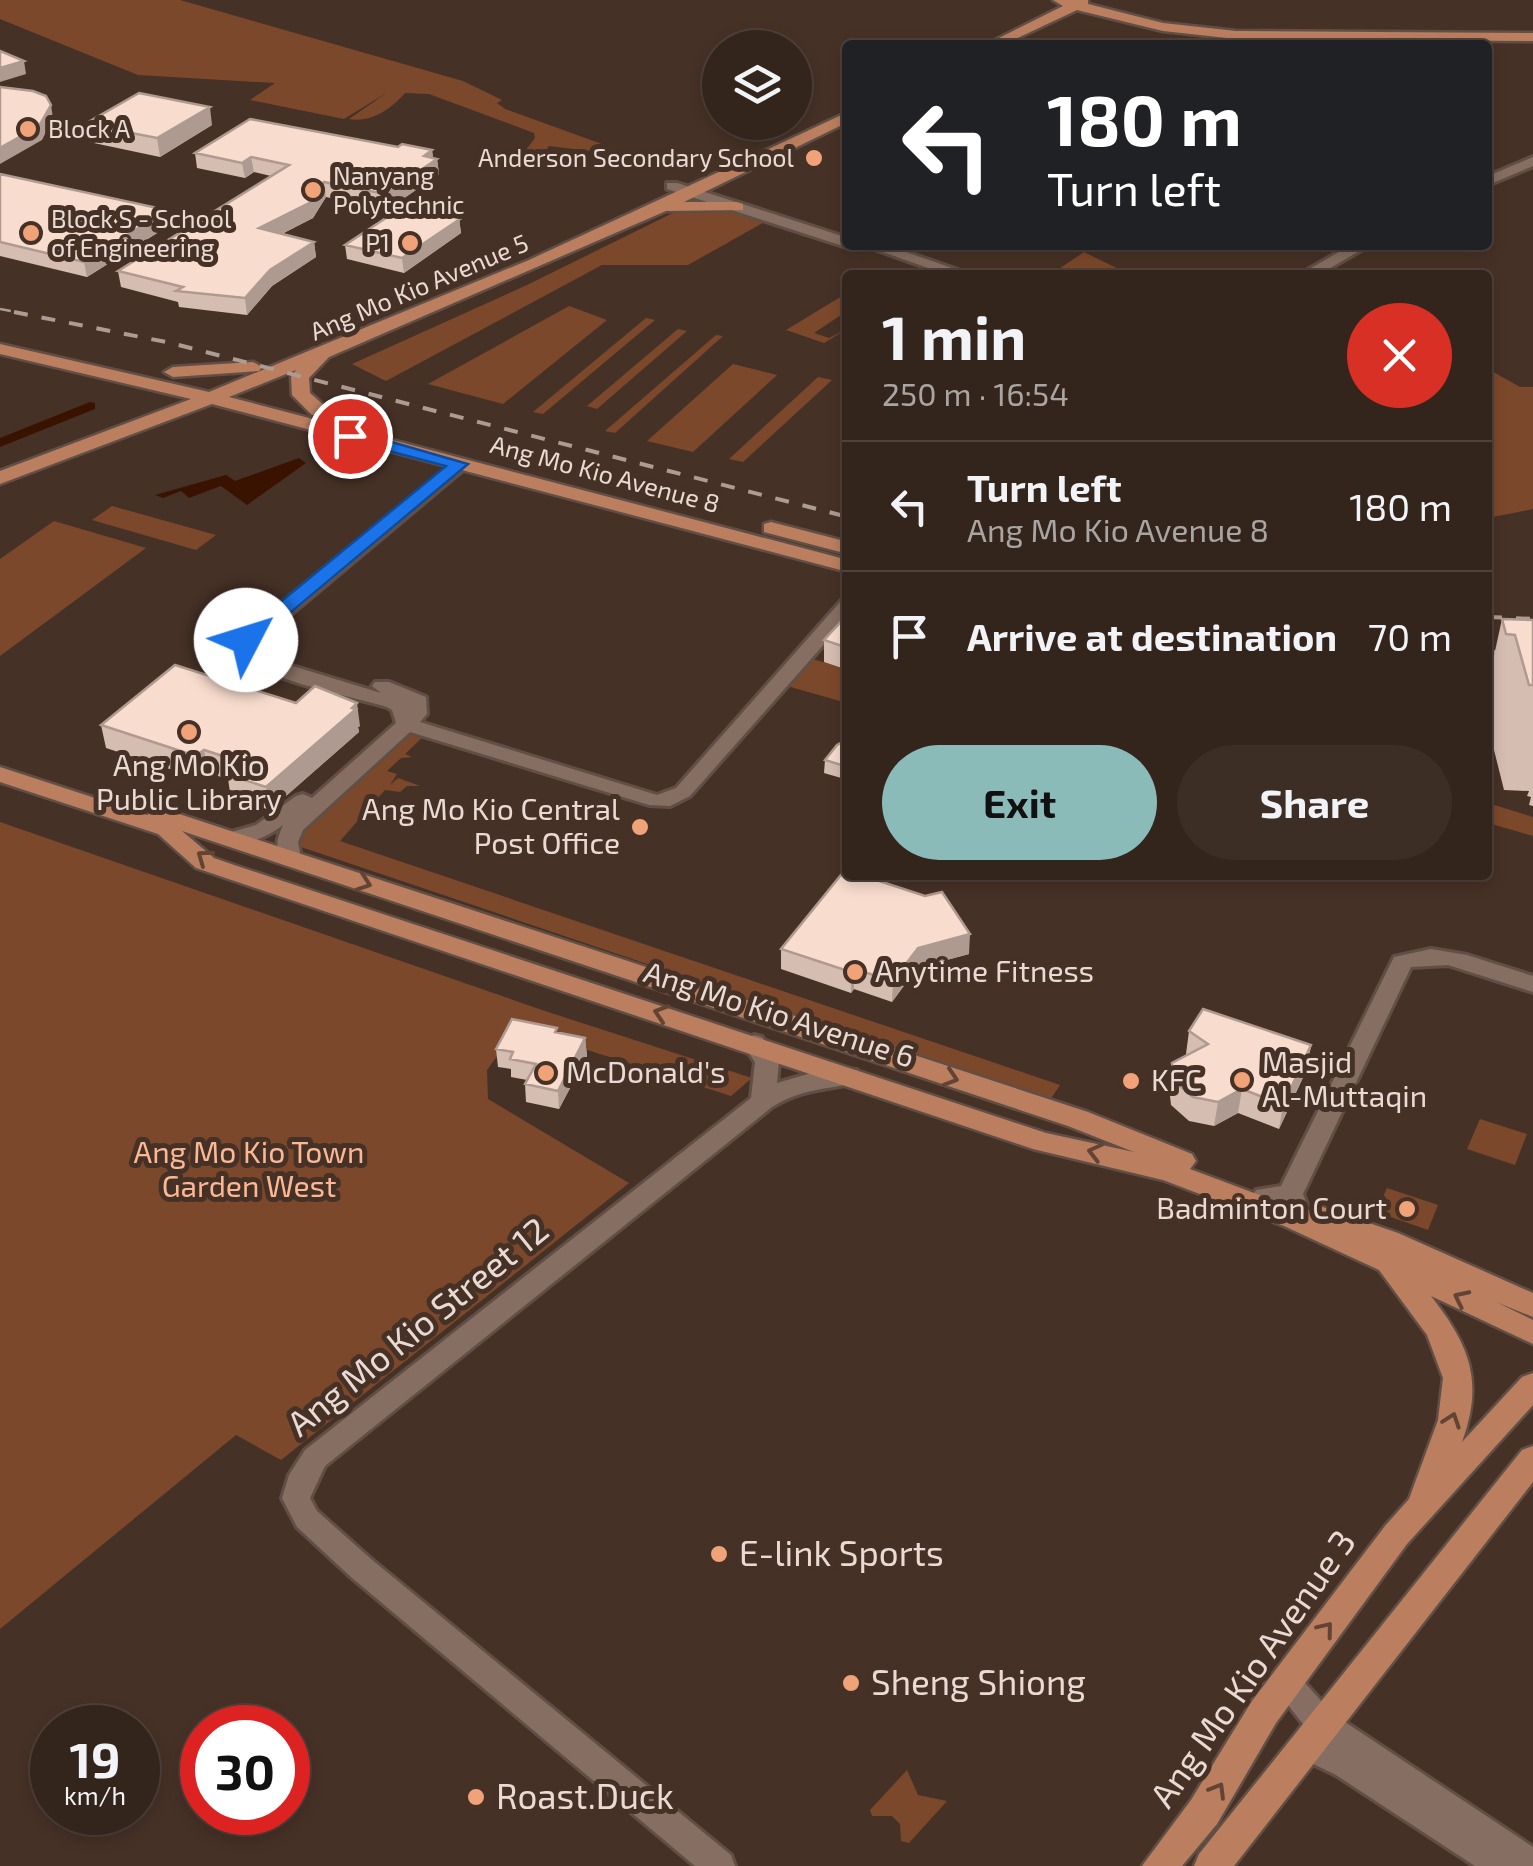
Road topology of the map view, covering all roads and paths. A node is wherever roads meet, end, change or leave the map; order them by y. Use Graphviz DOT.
graph roads {
  1 [pos="1063,3"];
  2 [pos="1533,35"];
  3 [pos="979,40"];
  4 [pos="1000,40"];
  5 [pos="842,106"];
  6 [pos="842,119"];
  7 [pos="1533,161"];
  8 [pos="1492,179"];
  9 [pos="685,188"];
  10 [pos="737,207"];
  11 [pos="647,212"];
  12 [pos="842,239"];
  13 [pos="842,240"];
  14 [pos="873,250"];
  15 [pos="886,250"];
  16 [pos="1353,250"];
  17 [pos="931,270"];
  18 [pos="948,270"];
  19 [pos="1315,270"];
  20 [pos="0,334"];
  21 [pos="0,349"];
  22 [pos="321,356"];
  23 [pos="253,367"];
  24 [pos="173,372"];
  25 [pos="144,382"];
  26 [pos="237,388"];
  27 [pos="213,390"];
  28 [pos="189,393"];
  29 [pos="319,410"];
  30 [pos="149,416"];
  31 [pos="277,416"];
  32 [pos="0,464"];
  33 [pos="459,464"];
  34 [pos="0,478"];
  35 [pos="730,526"];
  36 [pos="842,547"];
  37 [pos="842,564"];
  38 [pos="842,612"];
  39 [pos="842,621"];
  40 [pos="810,649"];
  41 [pos="1492,670"];
  42 [pos="1533,673"];
  43 [pos="1492,686"];
  44 [pos="1533,689"];
  45 [pos="403,720"];
  46 [pos="0,761"];
  47 [pos="0,774"];
  48 [pos="233,840"];
  49 [pos="290,858"];
  50 [pos="1533,984"];
  51 [pos="754,1044"];
  52 [pos="852,1076"];
  53 [pos="763,1101"];
  54 [pos="1284,1199"];
  55 [pos="1388,1263"];
  56 [pos="1528,1302"];
  57 [pos="1533,1333"];
  58 [pos="1533,1385"];
  59 [pos="1529,1468"];
  60 [pos="1419,1512"];
  61 [pos="1285,1682"];
  62 [pos="1315,1735"];
  63 [pos="1533,1865"];
  64 [pos="719,1866"];
  65 [pos="1160,1866"];
  66 [pos="1212,1866"];
  67 [pos="1503,1866"];
  1 -- 2 [label="main road"];
  1 -- 3 [label="main road"];
  1 -- 4 [label="main road"];
  5 -- 9 [label="main road, Ang Mo Kio Avenue 5"];
  6 -- 9 [label="main road, Ang Mo Kio Avenue 5"];
  7 -- 8 [label="street"];
  9 -- 10 [label="street"];
  9 -- 11 [label="main road, Ang Mo Kio Avenue 5"];
  9 -- 12 [label="street"];
  9 -- 23 [label="main road, Ang Mo Kio Avenue 5"];
  10 -- 11 [label="main road"];
  10 -- 13 [label="street"];
  11 -- 22 [label="main road, Ang Mo Kio Avenue 5"];
  14 -- 17 [label="street"];
  15 -- 18 [label="street"];
  16 -- 19 [label="street"];
  20 -- 24 [label="main road, Ang Mo Kio Avenue 8"];
  21 -- 25 [label="main road, Ang Mo Kio Avenue 8"];
  22 -- 26 [label="main road, Ang Mo Kio Avenue 5"];
  22 -- 29 [label="main road"];
  23 -- 24 [label="main road"];
  23 -- 27 [label="main road, Ang Mo Kio Avenue 5"];
  24 -- 27 [label="main road, Ang Mo Kio Avenue 8"];
  25 -- 28 [label="main road, Ang Mo Kio Avenue 8"];
  25 -- 30 [label="main road"];
  26 -- 27 [label="main road, Ang Mo Kio Avenue 5"];
  26 -- 29 [label="main road, Ang Mo Kio Avenue 8"];
  27 -- 28 [label="main road, Ang Mo Kio Avenue 8"];
  27 -- 30 [label="main road, Ang Mo Kio Avenue 5"];
  27 -- 31 [label="main road, Ang Mo Kio Avenue 8"];
  28 -- 30 [label="main road, Ang Mo Kio Avenue 5"];
  29 -- 35 [label="main road, Ang Mo Kio Avenue 8"];
  30 -- 31 [label="main road"];
  30 -- 32 [label="main road, Ang Mo Kio Avenue 5"];
  30 -- 34 [label="main road, Ang Mo Kio Avenue 5"];
  31 -- 33 [label="main road, Ang Mo Kio Avenue 8"];
  33 -- 35 [label="main road, Ang Mo Kio Avenue 8"];
  33 -- 45 [label="street"];
  35 -- 36 [label="main road, Ang Mo Kio Avenue 8"];
  35 -- 37 [label="main road, Ang Mo Kio Avenue 8"];
  38 -- 40 [label="street"];
  39 -- 40 [label="street"];
  40 -- 45 [label="street"];
  41 -- 42 [label="main road"];
  43 -- 44 [label="main road"];
  45 -- 48 [label="street"];
  45 -- 49 [label="street"];
  46 -- 48 [label="main road, Ang Mo Kio Avenue 6"];
  51 -- 47 [label="main road, Ang Mo Kio Avenue 6, one-way"];
  48 -- 49 [label="main road, Ang Mo Kio Avenue 6"];
  49 -- 54 [label="main road, Ang Mo Kio Avenue 6, one-way"];
  50 -- 54 [label="street"];
  51 -- 52 [label="main road, Ang Mo Kio Avenue 6"];
  51 -- 53 [label="street"];
  52 -- 53 [label="street, Ang Mo Kio Street 12"];
  55 -- 52 [label="main road, Ang Mo Kio Avenue 6, one-way"];
  53 -- 64 [label="street, Ang Mo Kio Street 12"];
  54 -- 56 [label="main road, Ang Mo Kio Avenue 6"];
  57 -- 55 [label="main road, Ang Mo Kio Avenue 6, one-way"];
  60 -- 55 [label="main road, one-way"];
  58 -- 60 [label="main road, Ang Mo Kio Avenue 3"];
  59 -- 62 [label="main road"];
  61 -- 60 [label="main road, Ang Mo Kio Avenue 3, one-way"];
  61 -- 62 [label="street"];
  65 -- 61 [label="main road, Ang Mo Kio Avenue 3, one-way"];
  62 -- 63 [label="street"];
  62 -- 66 [label="main road"];
  62 -- 67 [label="street"];
}
